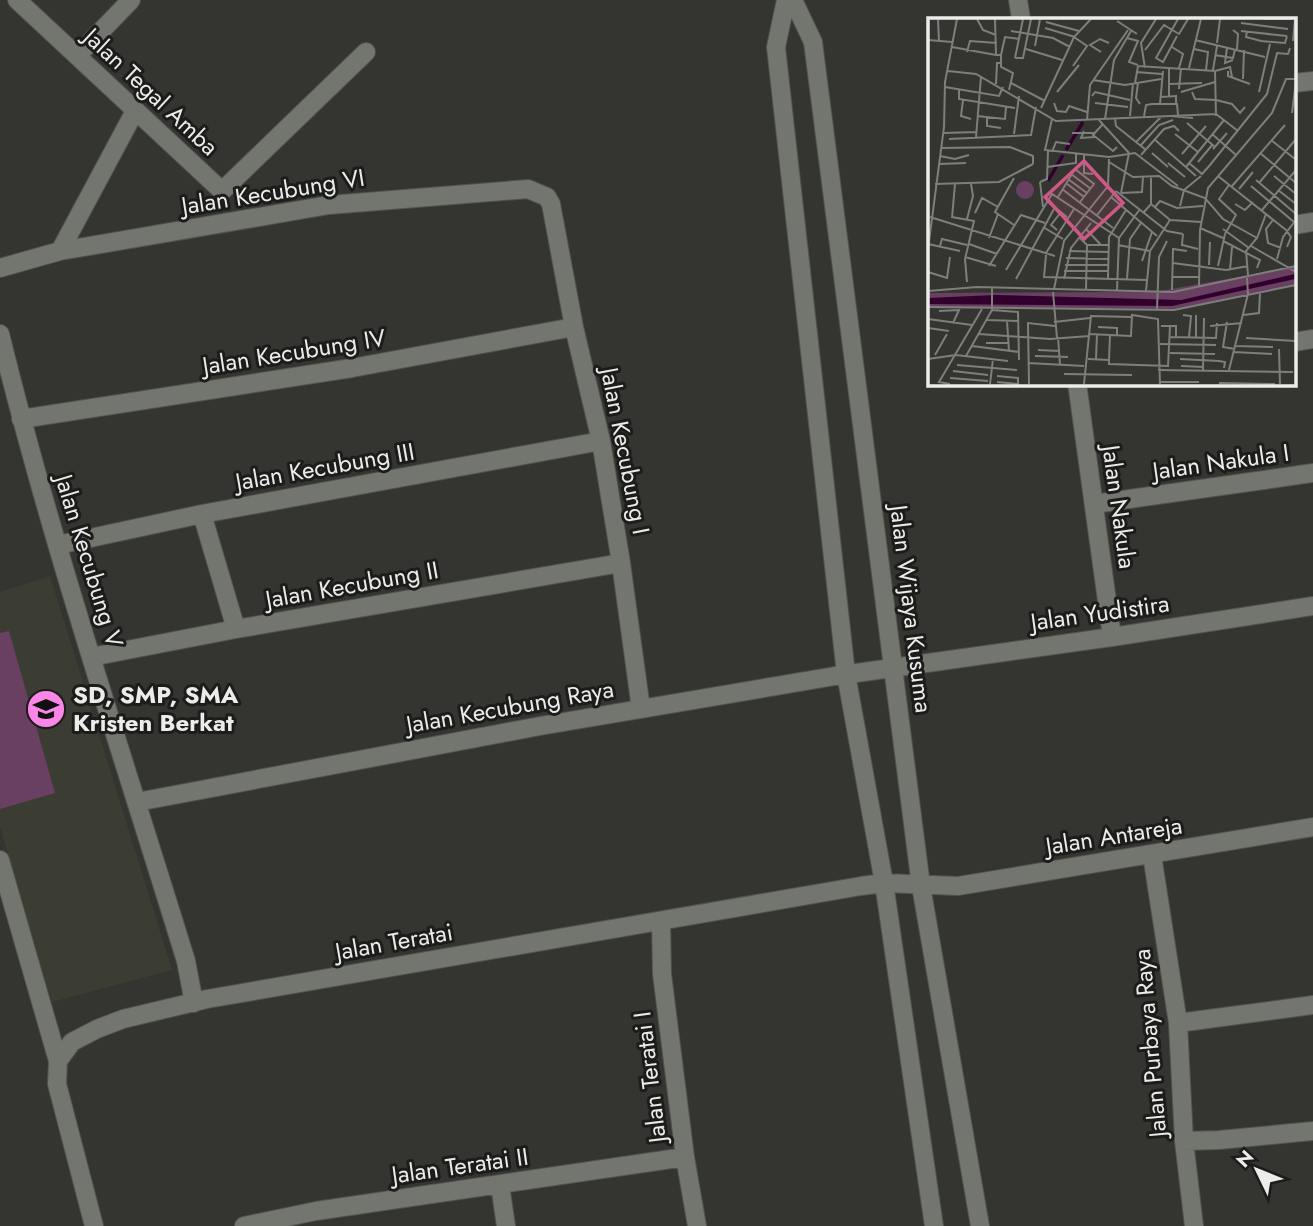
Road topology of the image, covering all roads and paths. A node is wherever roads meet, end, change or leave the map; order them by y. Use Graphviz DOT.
graph roads {
  1 [pos="17,0"];
  2 [pos="131,0"];
  3 [pos="786,0"];
  4 [pos="793,0"];
  5 [pos="1018,0"];
  6 [pos="1020,18"];
  7 [pos="366,52"];
  8 [pos="77,56"];
  9 [pos="135,111"];
  10 [pos="551,204"];
  11 [pos="60,251"];
  12 [pos="0,268"];
  13 [pos="574,327"];
  14 [pos="0,334"];
  15 [pos="1077,385"];
  16 [pos="21,419"];
  17 [pos="601,441"];
  18 [pos="1313,474"];
  19 [pos="1094,504"];
  20 [pos="202,514"];
  21 [pos="58,545"];
  22 [pos="621,563"];
  23 [pos="1313,606"];
  24 [pos="236,629"];
  25 [pos="1112,637"];
  26 [pos="91,657"];
  27 [pos="893,667"];
  28 [pos="846,674"];
  29 [pos="641,709"];
  30 [pos="137,802"];
  31 [pos="1313,827"];
  32 [pos="1152,855"];
  33 [pos="0,859"];
  34 [pos="884,883"];
  35 [pos="921,886"];
  36 [pos="662,920"];
  37 [pos="194,1003"];
  38 [pos="1313,1005"];
  39 [pos="1178,1023"];
  40 [pos="58,1061"];
  41 [pos="1313,1132"];
  42 [pos="1184,1141"];
  43 [pos="685,1157"];
  44 [pos="500,1185"];
  45 [pos="318,1219"];
  46 [pos="93,1226"];
  47 [pos="244,1226"];
  48 [pos="506,1226"];
  49 [pos="697,1226"];
  50 [pos="934,1226"];
  51 [pos="980,1226"];
  52 [pos="1194,1226"];
  1 -- 8 [label="street, Jalan Tegal Amba"];
  2 -- 8 [label="street"];
  3 -- 28 [label="street"];
  4 -- 27 [label="street, Jalan Wijaya Kusuma"];
  5 -- 6 [label="street"];
  7 -- 9 [label="street, Jalan Tegal Amba"];
  8 -- 9 [label="street, Jalan Tegal Amba"];
  9 -- 11 [label="street"];
  10 -- 11 [label="street, Jalan Kecubung VI"];
  10 -- 13 [label="street, Jalan Kecubung I"];
  11 -- 12 [label="street, Jalan Kecubung VI"];
  13 -- 16 [label="street, Jalan Kecubung IV"];
  13 -- 17 [label="street, Jalan Kecubung I"];
  14 -- 16 [label="street, Jalan Kecubung V"];
  15 -- 19 [label="street, Jalan Nakula"];
  16 -- 21 [label="street, Jalan Kecubung V"];
  17 -- 20 [label="street, Jalan Kecubung III"];
  17 -- 22 [label="street, Jalan Kecubung I"];
  18 -- 19 [label="street, Jalan Nakula I"];
  19 -- 25 [label="street, Jalan Nakula"];
  20 -- 21 [label="street, Jalan Kecubung III"];
  20 -- 24 [label="street"];
  21 -- 26 [label="street, Jalan Kecubung V"];
  22 -- 24 [label="street, Jalan Kecubung II"];
  22 -- 29 [label="street, Jalan Kecubung I"];
  23 -- 25 [label="street, Jalan Yudistira"];
  24 -- 26 [label="street, Jalan Kecubung II"];
  25 -- 27 [label="street, Jalan Yudistira"];
  26 -- 30 [label="street, Jalan Kecubung V"];
  27 -- 28 [label="street, Jalan Kecubung Raya"];
  27 -- 35 [label="street, Jalan Wijaya Kusuma"];
  28 -- 29 [label="street, Jalan Kecubung Raya"];
  28 -- 34 [label="street"];
  29 -- 30 [label="street, Jalan Kecubung Raya"];
  30 -- 37 [label="street, Jalan Kecubung V"];
  31 -- 32 [label="street, Jalan Antareja"];
  32 -- 35 [label="street, Jalan Antareja"];
  32 -- 39 [label="street, Jalan Purbaya Raya"];
  33 -- 40 [label="street"];
  34 -- 35 [label="street, Jalan Teratai"];
  34 -- 36 [label="street, Jalan Teratai"];
  34 -- 50 [label="street"];
  35 -- 51 [label="street, Jalan Wijaya Kusuma"];
  36 -- 37 [label="street, Jalan Teratai"];
  36 -- 43 [label="street, Jalan Teratai I"];
  37 -- 40 [label="street, Jalan Teratai"];
  38 -- 39 [label="street"];
  39 -- 42 [label="street, Jalan Purbaya Raya"];
  40 -- 46 [label="street"];
  41 -- 42 [label="street"];
  42 -- 52 [label="street, Jalan Purbaya Raya"];
  43 -- 44 [label="street, Jalan Teratai II"];
  43 -- 49 [label="street, Jalan Teratai I"];
  44 -- 45 [label="street, Jalan Teratai II"];
  44 -- 48 [label="street"];
  45 -- 47 [label="street, Jalan Teratai II"];
}
